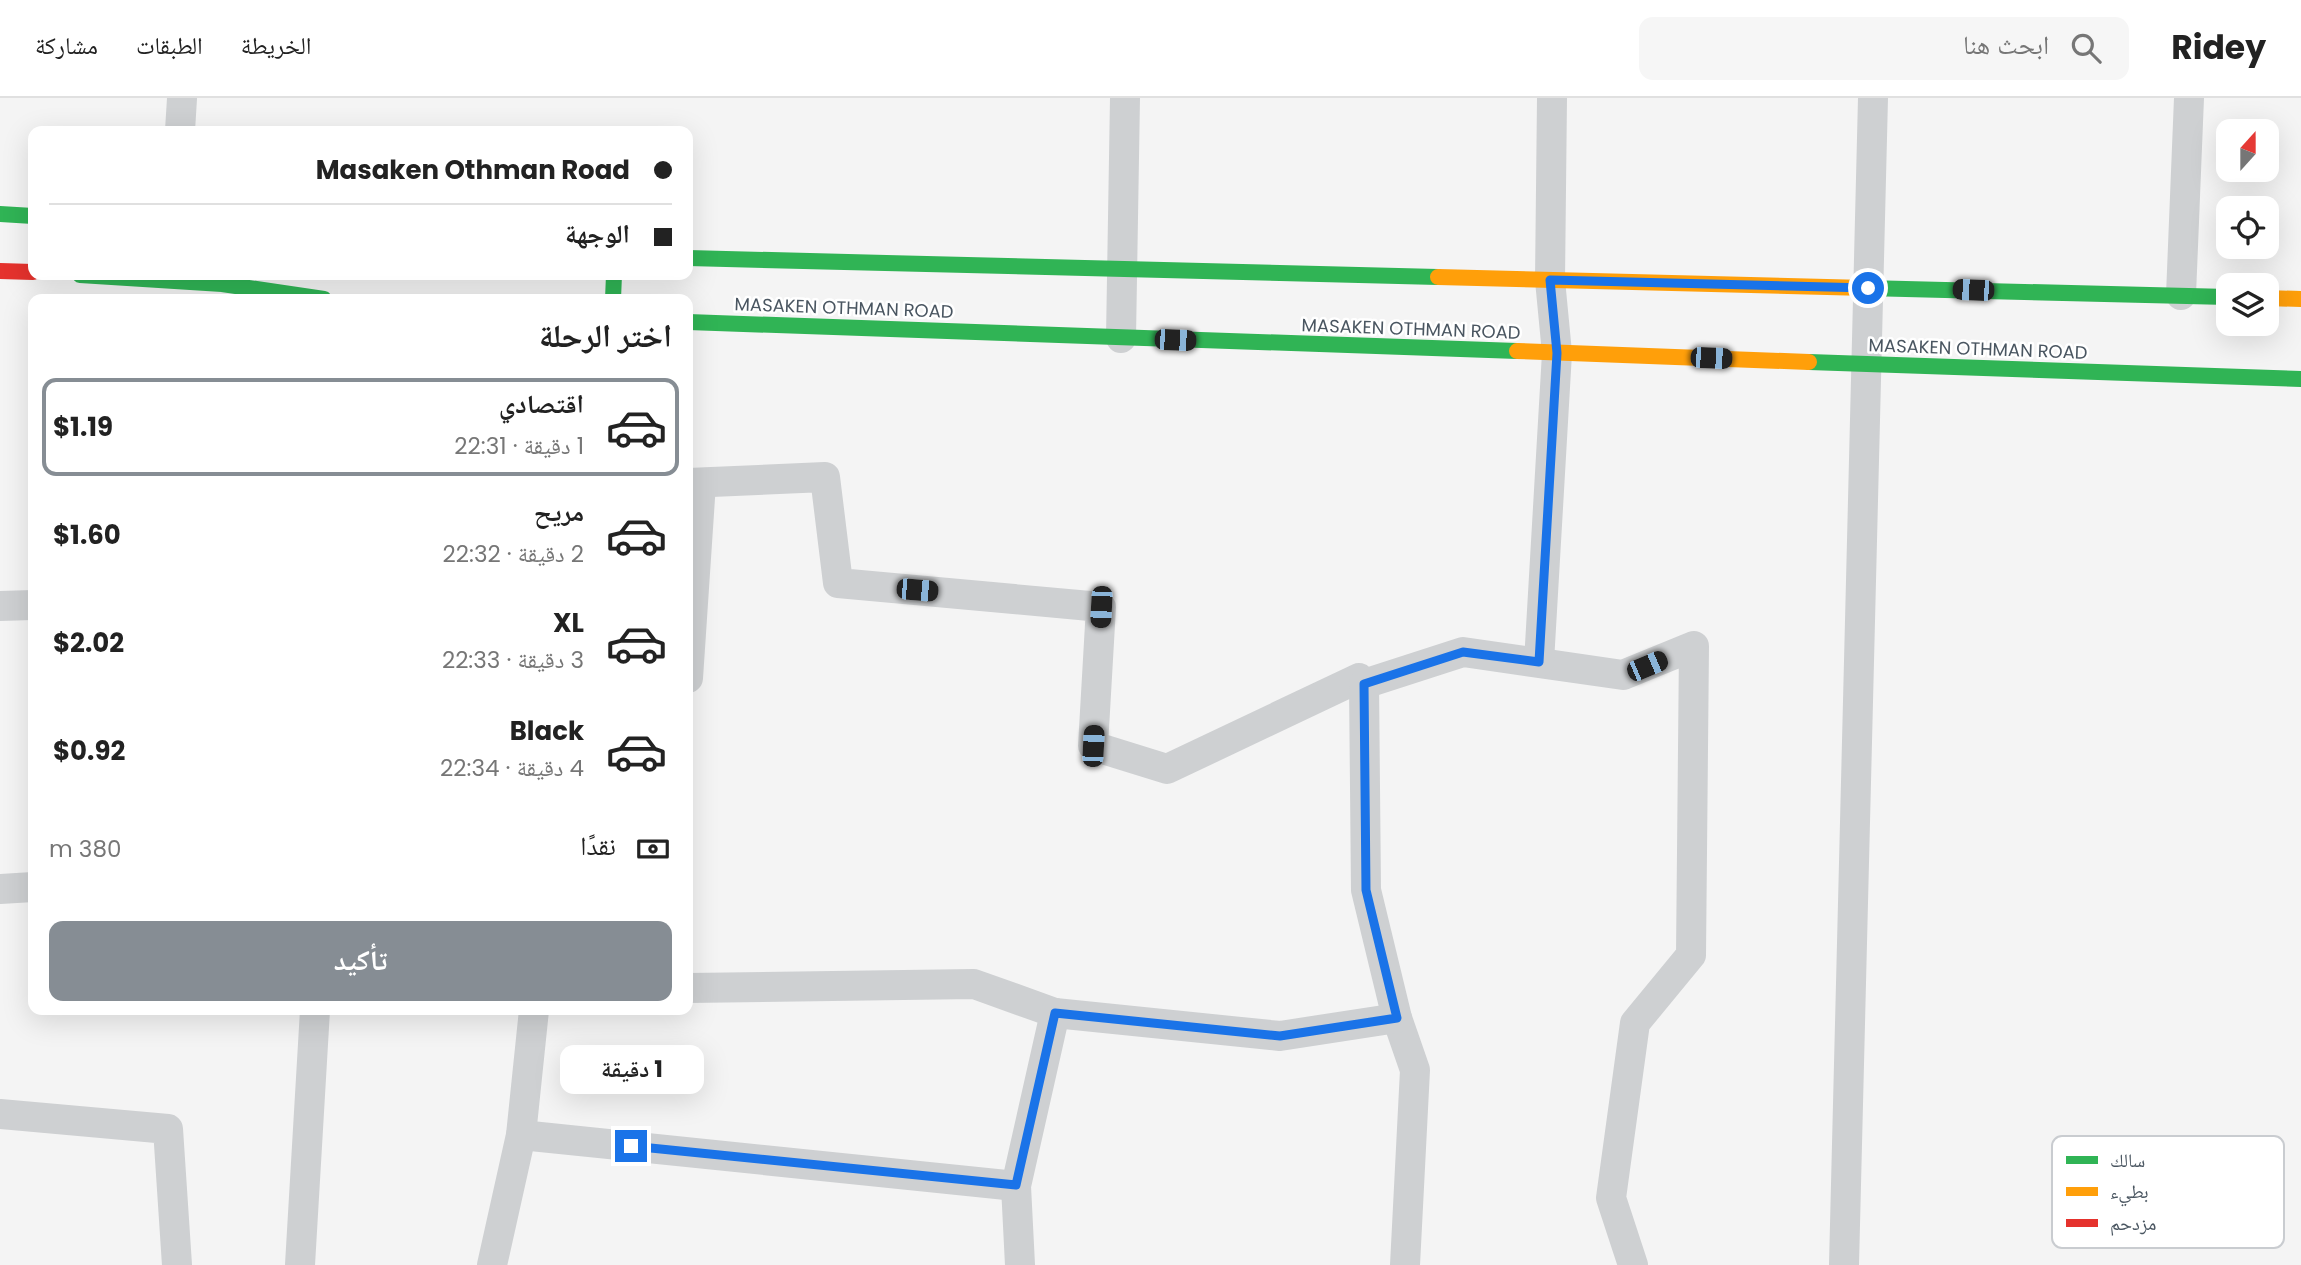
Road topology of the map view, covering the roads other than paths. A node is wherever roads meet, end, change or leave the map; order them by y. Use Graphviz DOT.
graph roads {
  1 [pos="182,98"];
  2 [pos="1125,98"];
  3 [pos="1552,98"];
  4 [pos="1873,98"];
  5 [pos="2189,98"];
  6 [pos="180,126"];
  7 [pos="0,214"];
  8 [pos="28,216"];
  9 [pos="693,258"];
  10 [pos="1121,270"];
  11 [pos="0,271"];
  12 [pos="28,272"];
  13 [pos="197,280"];
  14 [pos="1550,280"];
  15 [pos="1868,288"];
  16 [pos="298,294"];
  17 [pos="2181,295"];
  18 [pos="2216,296"];
  19 [pos="2279,298"];
  20 [pos="2301,299"];
  21 [pos="693,322"];
  22 [pos="1121,338"];
  23 [pos="1557,353"];
  24 [pos="1866,364"];
  25 [pos="2301,379"];
  26 [pos="695,483"];
  27 [pos="693,539"];
  28 [pos="28,605"];
  29 [pos="0,606"];
  30 [pos="1539,662"];
  31 [pos="1364,684"];
  32 [pos="28,887"];
  33 [pos="0,889"];
  34 [pos="693,988"];
  35 [pos="1055,1013"];
  36 [pos="315,1015"];
  37 [pos="533,1015"];
  38 [pos="1397,1018"];
  39 [pos="0,1114"];
  40 [pos="521,1135"];
  41 [pos="1016,1185"];
  42 [pos="177,1265"];
  43 [pos="300,1265"];
  44 [pos="492,1265"];
  45 [pos="1020,1265"];
  46 [pos="1405,1265"];
  47 [pos="1633,1265"];
  48 [pos="1844,1265"];
  1 -- 6 [label="street"];
  2 -- 10 [label="street"];
  3 -- 14 [label="street"];
  4 -- 15 [label="street"];
  5 -- 17 [label="street"];
  7 -- 8 [label="street"];
  9 -- 10 [label="street"];
  10 -- 14 [label="street"];
  10 -- 22 [label="street"];
  11 -- 12 [label="street"];
  13 -- 16 [label="street"];
  14 -- 15 [label="street"];
  14 -- 23 [label="street"];
  15 -- 17 [label="street"];
  15 -- 24 [label="street"];
  17 -- 18 [label="street"];
  19 -- 20 [label="street"];
  21 -- 22 [label="street, MASAKEN OTHMAN ROAD"];
  22 -- 23 [label="street, MASAKEN OTHMAN ROAD"];
  23 -- 24 [label="street, MASAKEN OTHMAN ROAD"];
  23 -- 30 [label="street"];
  24 -- 25 [label="street, MASAKEN OTHMAN ROAD"];
  24 -- 48 [label="street"];
  26 -- 27 [label="street"];
  26 -- 31 [label="street"];
  28 -- 29 [label="street"];
  30 -- 31 [label="street"];
  30 -- 47 [label="street"];
  31 -- 38 [label="street"];
  32 -- 33 [label="street"];
  34 -- 35 [label="street"];
  35 -- 38 [label="street"];
  35 -- 41 [label="street"];
  36 -- 43 [label="street"];
  37 -- 40 [label="street"];
  38 -- 46 [label="street"];
  39 -- 42 [label="street"];
  40 -- 41 [label="street"];
  40 -- 44 [label="street"];
  41 -- 45 [label="street"];
}
